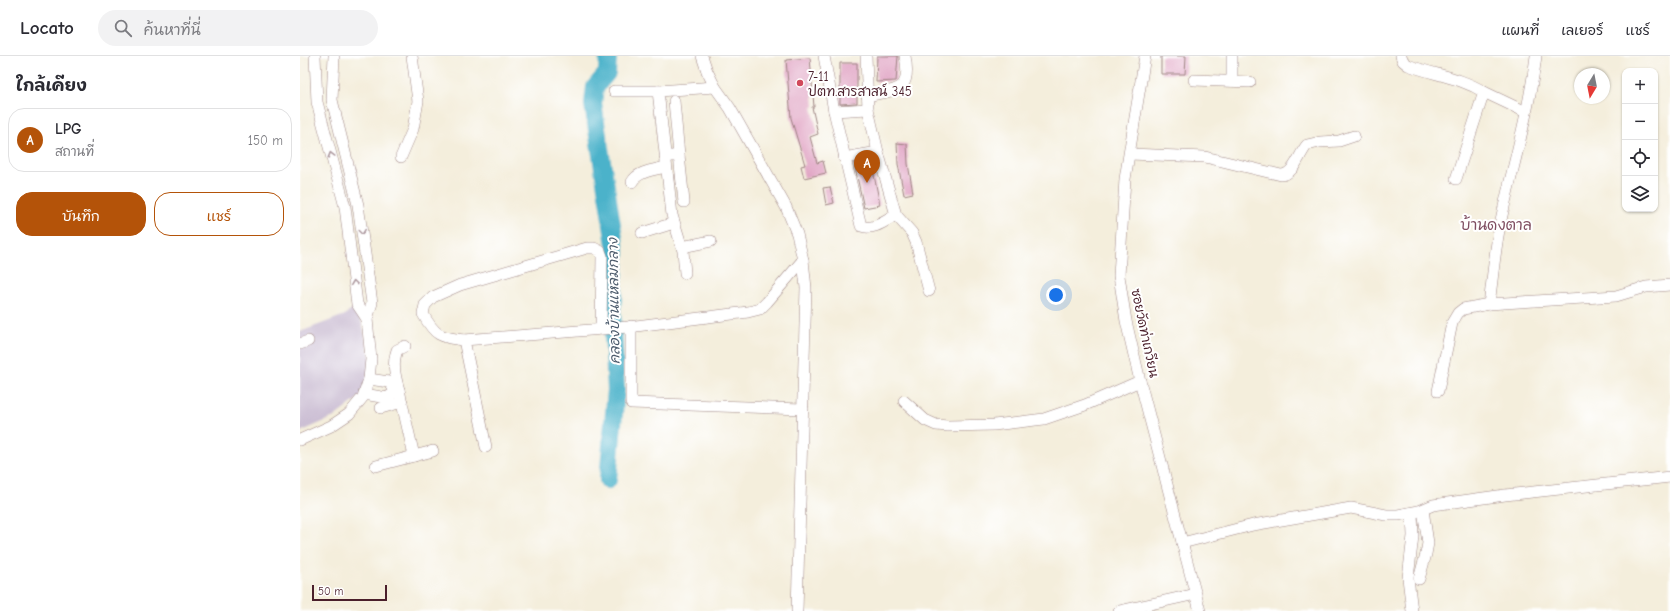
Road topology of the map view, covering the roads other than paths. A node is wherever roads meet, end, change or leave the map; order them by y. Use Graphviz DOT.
graph roads {
  1 [pos="315,56"];
  2 [pos="334,56"];
  3 [pos="412,56"];
  4 [pos="702,56"];
  5 [pos="824,56"];
  6 [pos="866,56"];
  7 [pos="905,56"];
  8 [pos="1145,56"];
  9 [pos="1232,56"];
  10 [pos="1401,56"];
  11 [pos="1536,56"];
  12 [pos="1194,80"];
  13 [pos="1232,81"];
  14 [pos="1250,82"];
  15 [pos="715,88"];
  16 [pos="614,91"];
  17 [pos="658,91"];
  18 [pos="1484,92"];
  19 [pos="867,96"];
  20 [pos="332,100"];
  21 [pos="674,101"];
  22 [pos="317,102"];
  23 [pos="868,109"];
  24 [pos="834,111"];
  25 [pos="1526,112"];
  26 [pos="1354,136"];
  27 [pos="878,152"];
  28 [pos="1130,154"];
  29 [pos="679,156"];
  30 [pos="401,157"];
  31 [pos="844,158"];
  32 [pos="666,162"];
  33 [pos="1456,179"];
  34 [pos="632,182"];
  35 [pos="684,202"];
  36 [pos="358,205"];
  37 [pos="345,207"];
  38 [pos="896,215"];
  39 [pos="674,223"];
  40 [pos="642,233"];
  41 [pos="710,241"];
  42 [pos="682,247"];
  43 [pos="803,260"];
  44 [pos="685,273"];
  45 [pos="1670,285"];
  46 [pos="929,291"];
  47 [pos="1489,304"];
  48 [pos="367,319"];
  49 [pos="630,327"];
  50 [pos="603,329"];
  51 [pos="464,340"];
  52 [pos="405,346"];
  53 [pos="369,379"];
  54 [pos="1140,381"];
  55 [pos="397,391"];
  56 [pos="1438,391"];
  57 [pos="364,394"];
  58 [pos="904,401"];
  59 [pos="402,402"];
  60 [pos="381,408"];
  61 [pos="803,409"];
  62 [pos="300,440"];
  63 [pos="486,447"];
  64 [pos="433,451"];
  65 [pos="414,456"];
  66 [pos="376,466"];
  67 [pos="1670,476"];
  68 [pos="1423,510"];
  69 [pos="1412,513"];
  70 [pos="1182,543"];
  71 [pos="1419,579"];
  72 [pos="1196,594"];
  73 [pos="1143,609"];
  74 [pos="797,611"];
  75 [pos="1119,611"];
  76 [pos="1200,611"];
  77 [pos="1412,611"];
  1 -- 22 [label="street"];
  2 -- 20 [label="street"];
  3 -- 30 [label="street"];
  4 -- 15 [label="street"];
  5 -- 24 [label="street"];
  6 -- 19 [label="street"];
  7 -- 19 [label="street"];
  8 -- 28 [label="street, ซอยวัดท่าเกวียน"];
  9 -- 13 [label="street"];
  10 -- 18 [label="street"];
  11 -- 25 [label="street"];
  12 -- 13 [label="street"];
  13 -- 14 [label="street"];
  15 -- 17 [label="street"];
  15 -- 43 [label="street"];
  16 -- 17 [label="street"];
  17 -- 32 [label="street"];
  18 -- 25 [label="street"];
  18 -- 33 [label="street"];
  19 -- 23 [label="street"];
  20 -- 22 [label="street"];
  20 -- 36 [label="street"];
  21 -- 29 [label="street"];
  37 -- 22 [label="street, one-way"];
  23 -- 24 [label="street"];
  23 -- 27 [label="street"];
  24 -- 31 [label="street"];
  25 -- 47 [label="street"];
  26 -- 28 [label="street"];
  27 -- 31 [label="street"];
  27 -- 38 [label="street"];
  28 -- 54 [label="street, ซอยวัดท่าเกวียน"];
  29 -- 32 [label="street"];
  29 -- 35 [label="street"];
  31 -- 38 [label="street"];
  32 -- 34 [label="street"];
  32 -- 39 [label="street"];
  36 -- 37 [label="street"];
  36 -- 48 [label="street, one-way"];
  48 -- 37 [label="street, one-way"];
  38 -- 46 [label="street"];
  39 -- 40 [label="street"];
  39 -- 42 [label="street"];
  41 -- 42 [label="street"];
  42 -- 44 [label="street"];
  43 -- 49 [label="street"];
  43 -- 61 [label="street"];
  45 -- 47 [label="street"];
  47 -- 56 [label="street"];
  48 -- 53 [label="street"];
  49 -- 50 [label="street"];
  49 -- 61 [label="street"];
  50 -- 51 [label="street"];
  50 -- 51 [label="street"];
  51 -- 63 [label="street"];
  52 -- 55 [label="street"];
  53 -- 55 [label="street"];
  53 -- 57 [label="street"];
  54 -- 58 [label="street"];
  54 -- 70 [label="street, ซอยวัดท่าเกวียน"];
  55 -- 57 [label="street"];
  55 -- 59 [label="street"];
  57 -- 62 [label="street"];
  59 -- 60 [label="street"];
  59 -- 65 [label="street"];
  61 -- 74 [label="street"];
  64 -- 65 [label="street"];
  65 -- 66 [label="street"];
  67 -- 68 [label="street"];
  68 -- 69 [label="street"];
  68 -- 71 [label="street"];
  69 -- 70 [label="street"];
  69 -- 77 [label="street"];
  70 -- 72 [label="street, ซอยวัดท่าเกวียน"];
  72 -- 73 [label="street"];
  72 -- 76 [label="street, ซอยวัดท่าเกวียน"];
  73 -- 75 [label="street"];
}
